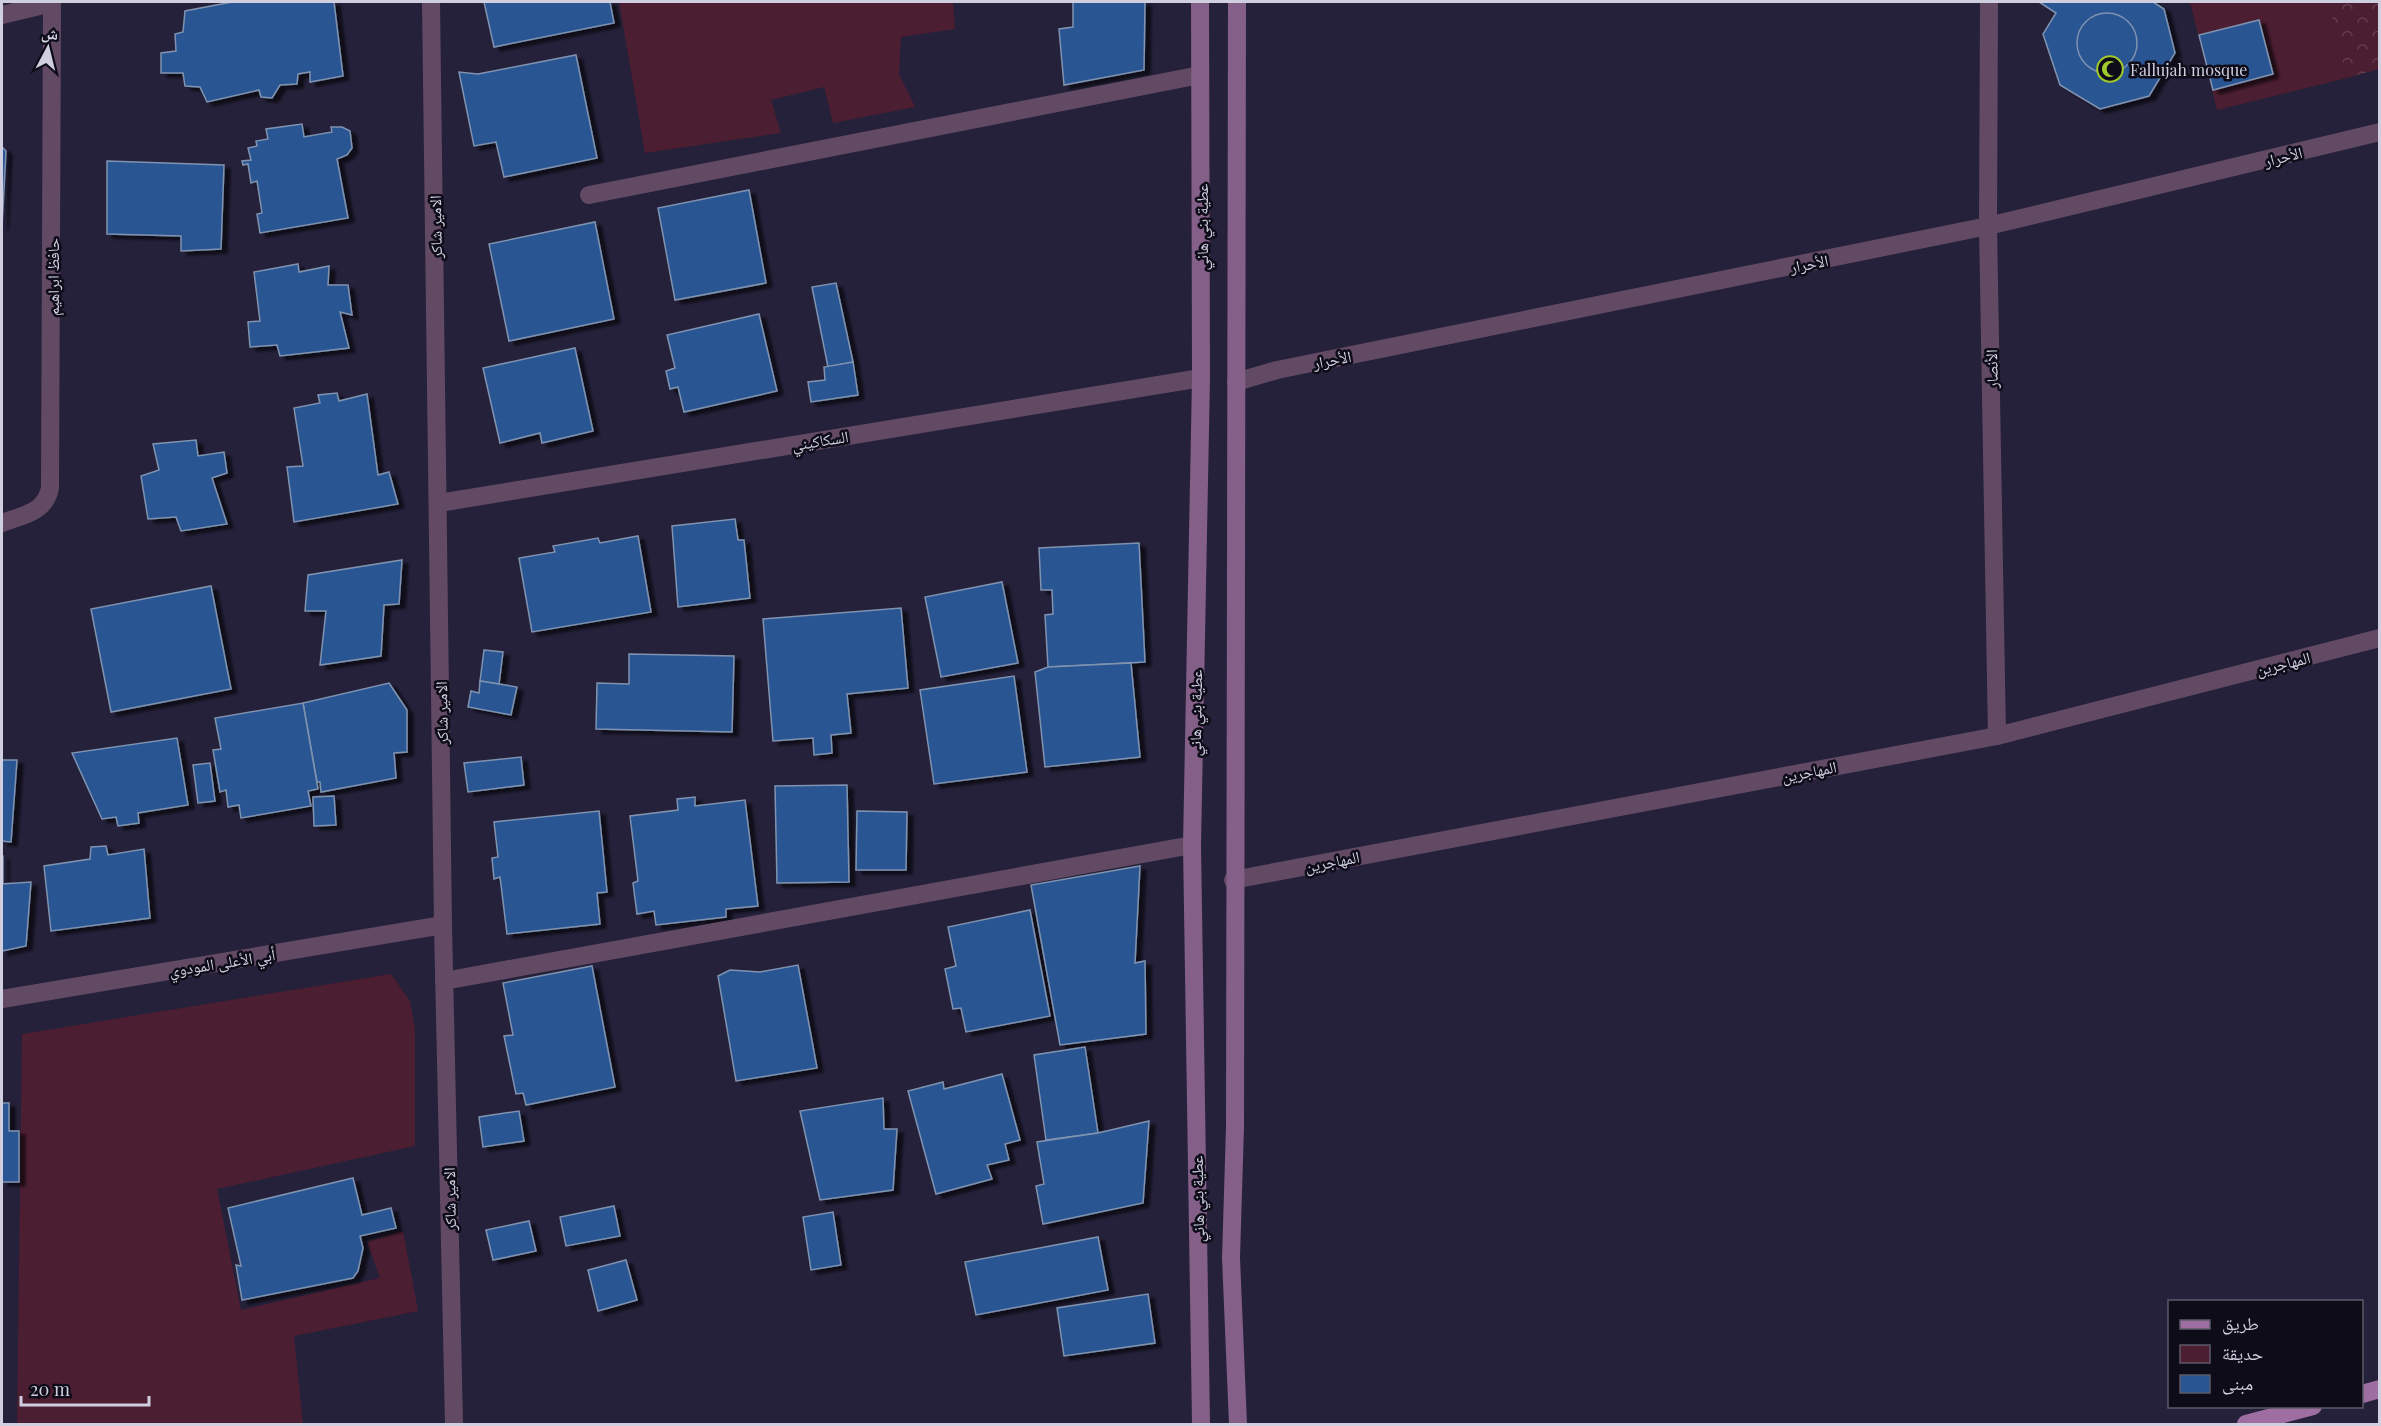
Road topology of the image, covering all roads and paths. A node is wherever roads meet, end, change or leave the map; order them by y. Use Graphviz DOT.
graph roads {
  1 [pos="52,2"];
  2 [pos="431,2"];
  3 [pos="1200,2"];
  4 [pos="1237,2"];
  5 [pos="1989,2"];
  6 [pos="2,15"];
  7 [pos="1200,75"];
  8 [pos="2379,132"];
  9 [pos="589,195"];
  10 [pos="1988,226"];
  11 [pos="1201,378"];
  12 [pos="1236,382"];
  13 [pos="439,503"];
  14 [pos="2,523"];
  15 [pos="2379,638"];
  16 [pos="1997,736"];
  17 [pos="1192,844"];
  18 [pos="1233,880"];
  19 [pos="443,925"];
  20 [pos="444,981"];
  21 [pos="2,999"];
  22 [pos="2379,1389"];
  23 [pos="2363,1393"];
  24 [pos="2309,1408"];
  25 [pos="454,1425"];
  26 [pos="1201,1425"];
  27 [pos="1238,1425"];
  28 [pos="2246,1425"];
  1 -- 6 [label="street"];
  1 -- 14 [label="street, حافظ ابراهيم"];
  2 -- 13 [label="street, الامير شاكر"];
  3 -- 7 [label="main road, عطية بني هاني"];
  4 -- 12 [label="main road"];
  5 -- 10 [label="street, الأنصار"];
  7 -- 9 [label="street"];
  7 -- 11 [label="main road, عطية بني هاني"];
  8 -- 10 [label="street, الأحرار"];
  10 -- 12 [label="street, الأحرار"];
  10 -- 16 [label="street, الأنصار"];
  11 -- 13 [label="street, السكاكيني"];
  11 -- 17 [label="main road, عطية بني هاني"];
  12 -- 18 [label="main road"];
  13 -- 19 [label="street, الامير شاكر"];
  15 -- 16 [label="street, المهاجرين"];
  16 -- 18 [label="street, المهاجرين"];
  17 -- 20 [label="street"];
  17 -- 26 [label="main road, عطية بني هاني"];
  18 -- 27 [label="main road"];
  19 -- 20 [label="street, الامير شاكر"];
  19 -- 21 [label="street, أبي الأعلى المودوي"];
  20 -- 25 [label="street, الامير شاكر"];
  22 -- 23 [label="main road"];
  24 -- 28 [label="main road"];
}
